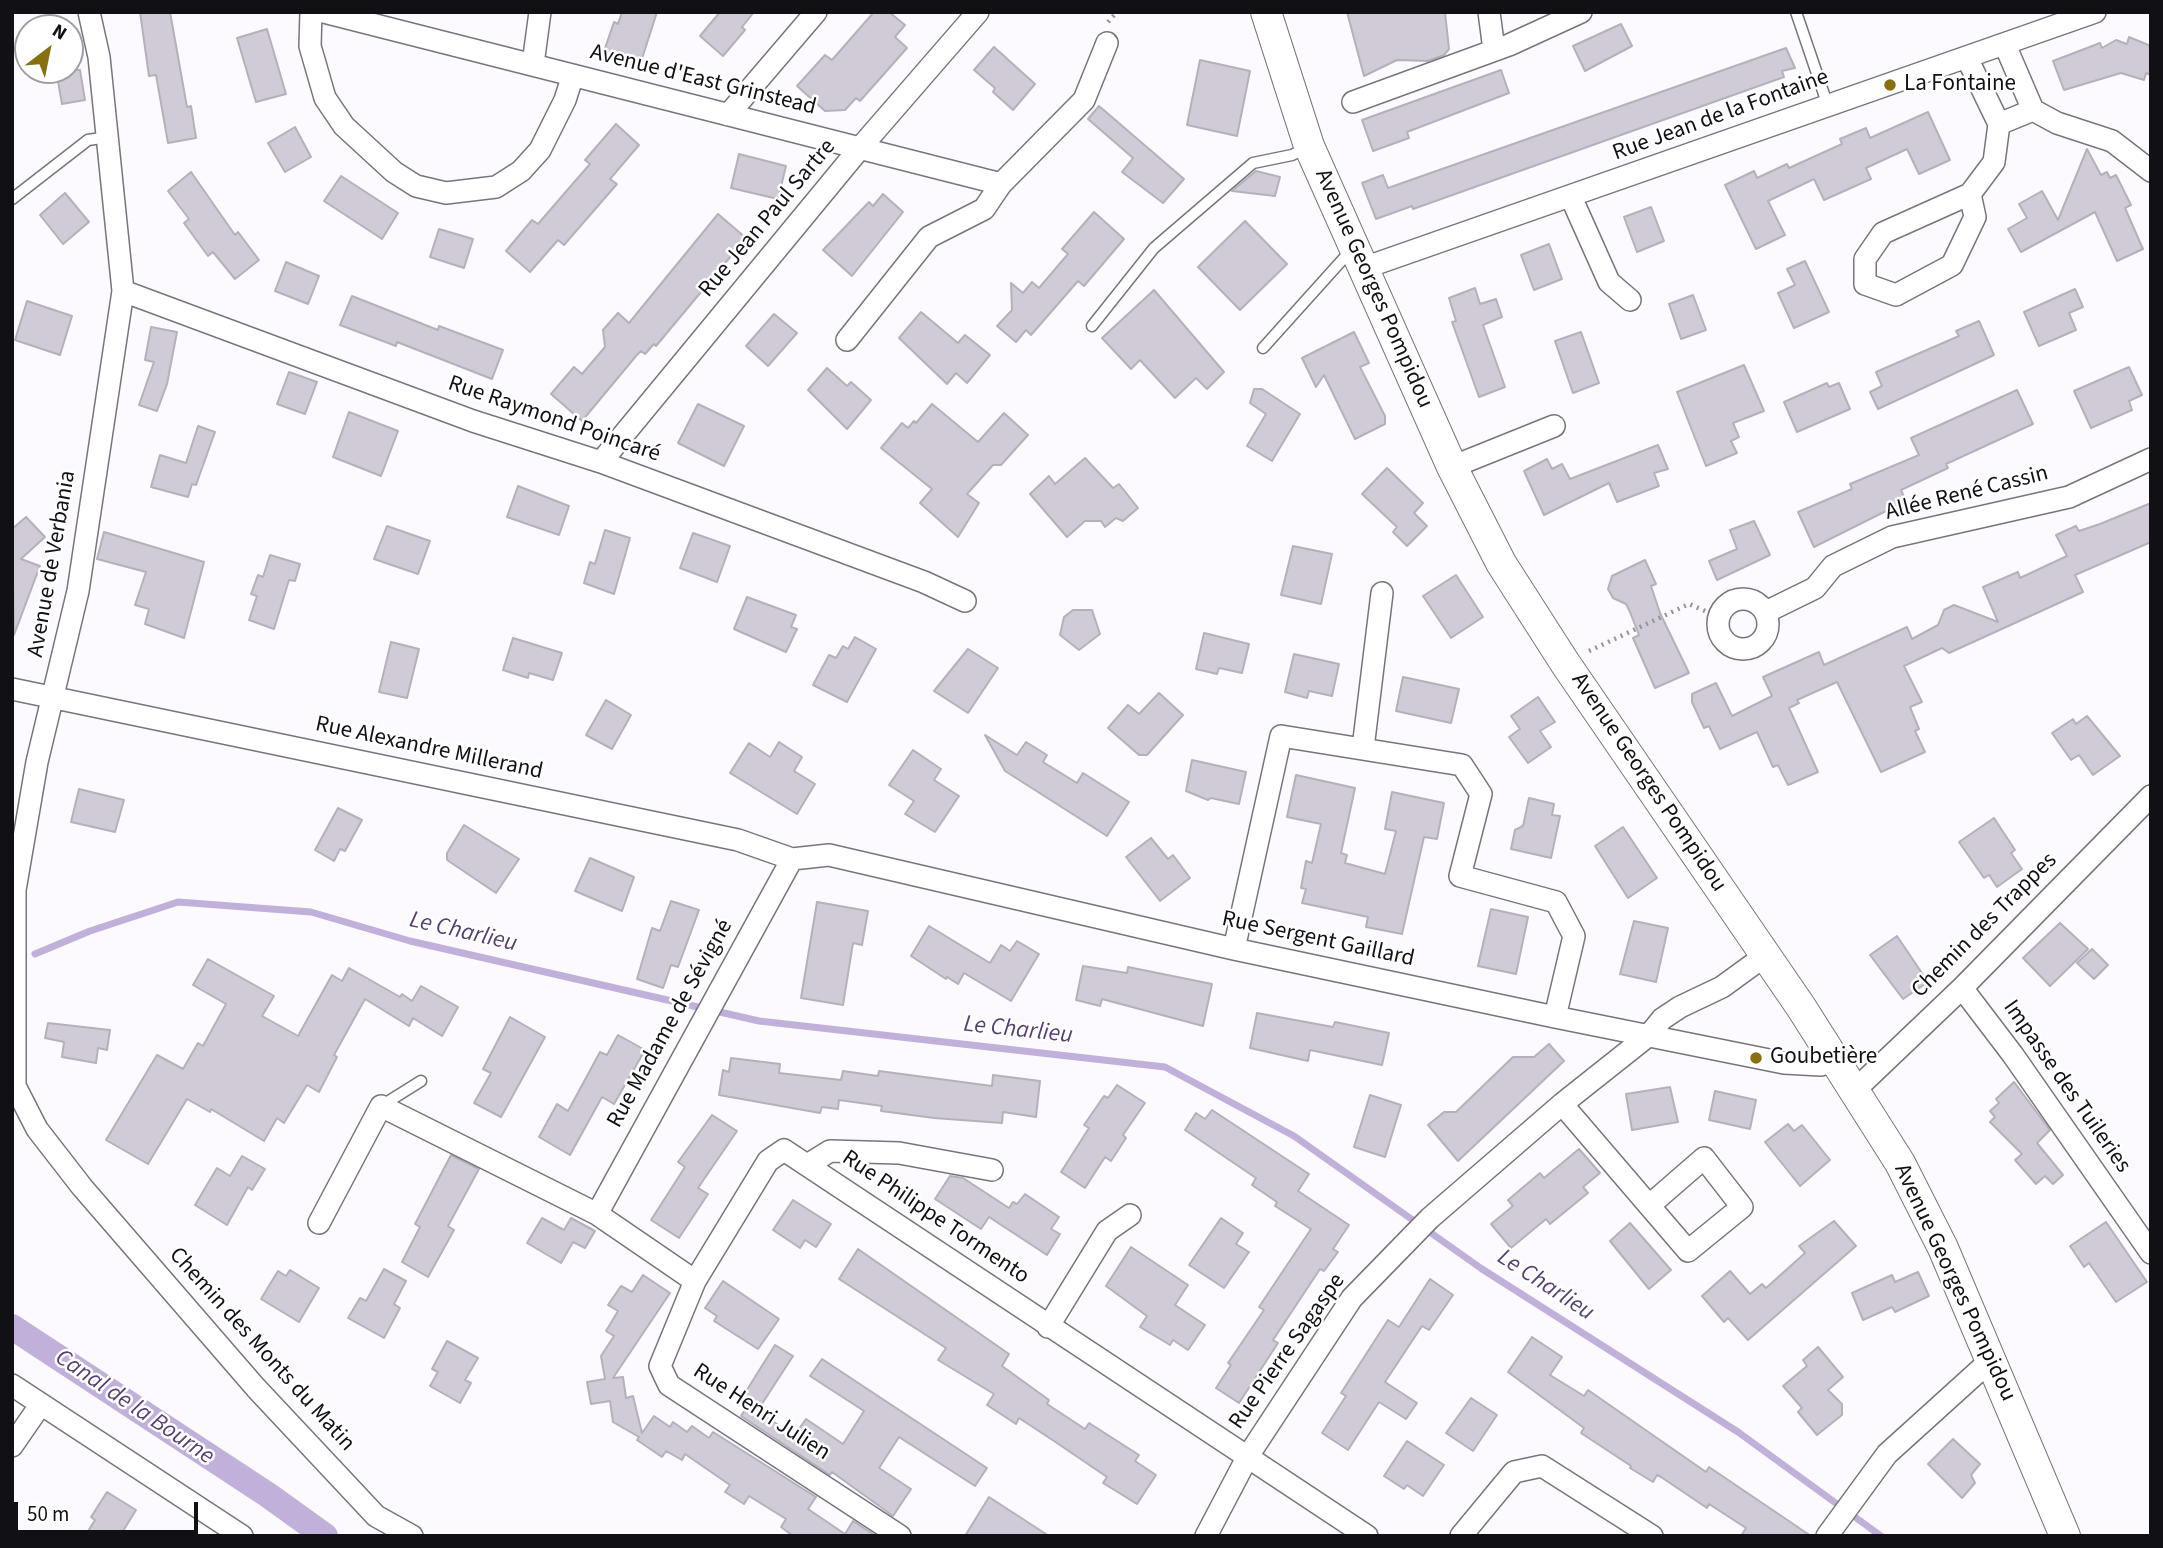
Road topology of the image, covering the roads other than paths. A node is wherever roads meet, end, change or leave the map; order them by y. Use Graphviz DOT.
graph roads {
  1 [pos="89,12"];
  2 [pos="311,12"];
  3 [pos="324,12"];
  4 [pos="540,12"];
  5 [pos="816,12"];
  6 [pos="978,12"];
  7 [pos="1266,12"];
  8 [pos="1489,12"];
  9 [pos="1581,12"];
  10 [pos="1796,12"];
  11 [pos="2095,12"];
  12 [pos="1107,43"];
  13 [pos="2005,45"];
  14 [pos="1494,50"];
  15 [pos="1967,58"];
  16 [pos="533,64"];
  17 [pos="573,75"];
  18 [pos="1353,102"];
  19 [pos="1828,106"];
  20 [pos="2032,110"];
  21 [pos="728,115"];
  22 [pos="1999,124"];
  23 [pos="108,138"];
  24 [pos="1309,146"];
  25 [pos="860,148"];
  26 [pos="2151,171"];
  27 [pos="1001,184"];
  28 [pos="1970,194"];
  29 [pos="1571,197"];
  30 [pos="12,199"];
  31 [pos="1360,260"];
  32 [pos="123,291"];
  33 [pos="1630,300"];
  34 [pos="1093,326"];
  35 [pos="847,340"];
  36 [pos="1263,348"];
  37 [pos="1554,426"];
  38 [pos="2151,459"];
  39 [pos="601,462"];
  40 [pos="1452,467"];
  41 [pos="1382,593"];
  42 [pos="965,601"];
  43 [pos="1766,612"];
  44 [pos="12,689"];
  45 [pos="54,698"];
  46 [pos="1363,748"];
  47 [pos="2151,796"];
  48 [pos="792,859"];
  49 [pos="1234,949"];
  50 [pos="1766,955"];
  51 [pos="1962,988"];
  52 [pos="1555,1017"];
  53 [pos="1649,1035"];
  54 [pos="1834,1059"];
  55 [pos="421,1081"];
  56 [pos="1855,1090"];
  57 [pos="1562,1104"];
  58 [pos="381,1106"];
  59 [pos="809,1164"];
  60 [pos="992,1170"];
  61 [pos="82,1187"];
  62 [pos="1651,1204"];
  63 [pos="597,1214"];
  64 [pos="1130,1214"];
  65 [pos="319,1223"];
  66 [pos="2151,1253"];
  67 [pos="695,1281"];
  68 [pos="1048,1326"];
  69 [pos="1992,1359"];
  70 [pos="12,1385"];
  71 [pos="41,1404"];
  72 [pos="12,1446"];
  73 [pos="1248,1456"];
  74 [pos="1832,1529"];
  75 [pos="242,1536"];
  76 [pos="412,1536"];
  77 [pos="900,1536"];
  78 [pos="1206,1536"];
  79 [pos="1367,1536"];
  80 [pos="1461,1536"];
  81 [pos="1652,1536"];
  82 [pos="2065,1536"];
  1 -- 23 [label="street, Avenue de Verbania"];
  2 -- 17 [label="street, Avenue d'East Grinstead"];
  3 -- 16 [label="street, Avenue d'East Grinstead"];
  4 -- 16 [label="street"];
  5 -- 21 [label="street"];
  6 -- 25 [label="street, Rue Jean Paul Sartre"];
  7 -- 24 [label="main road, Avenue Georges Pompidou"];
  8 -- 14 [label="street"];
  9 -- 14 [label="street"];
  10 -- 19 [label="lane"];
  11 -- 13 [label="street, Rue Jean de la Fontaine"];
  12 -- 27 [label="street"];
  13 -- 15 [label="street, Rue Jean de la Fontaine"];
  13 -- 20 [label="street"];
  14 -- 18 [label="street"];
  15 -- 19 [label="street, Rue Jean de la Fontaine"];
  15 -- 22 [label="street"];
  16 -- 17 [label="street, Avenue d'East Grinstead"];
  17 -- 21 [label="street, Avenue d'East Grinstead"];
  19 -- 29 [label="street, Rue Jean de la Fontaine"];
  20 -- 22 [label="street"];
  20 -- 26 [label="street"];
  21 -- 25 [label="street, Avenue d'East Grinstead"];
  22 -- 28 [label="street"];
  23 -- 30 [label="lane"];
  23 -- 32 [label="street, Avenue de Verbania"];
  24 -- 31 [label="main road, Avenue Georges Pompidou"];
  24 -- 34 [label="lane"];
  25 -- 27 [label="street, Avenue d'East Grinstead"];
  25 -- 39 [label="street, Rue Jean Paul Sartre"];
  27 -- 35 [label="street"];
  28 -- 28 [label="street"];
  29 -- 31 [label="street, Rue Jean de la Fontaine"];
  29 -- 33 [label="street"];
  31 -- 36 [label="lane"];
  31 -- 40 [label="main road, Avenue Georges Pompidou"];
  32 -- 39 [label="street, Rue Raymond Poincaré"];
  32 -- 45 [label="street, Avenue de Verbania"];
  37 -- 40 [label="street"];
  38 -- 43 [label="street, Allée René Cassin"];
  39 -- 42 [label="street, Rue Raymond Poincaré"];
  40 -- 50 [label="main road, Avenue Georges Pompidou"];
  41 -- 46 [label="street"];
  43 -- 43 [label="street"];
  44 -- 45 [label="street, Rue Alexandre Millerand"];
  45 -- 48 [label="street, Rue Alexandre Millerand"];
  45 -- 61 [label="street, Avenue de Verbania"];
  46 -- 49 [label="street"];
  46 -- 52 [label="street"];
  47 -- 51 [label="street, Chemin des Trappes"];
  48 -- 49 [label="street, Rue Sergent Gaillard"];
  48 -- 63 [label="street, Rue Madame de Sévigné"];
  49 -- 52 [label="street, Rue Sergent Gaillard"];
  50 -- 53 [label="street, Rue Pierre Sagaspe"];
  50 -- 54 [label="main road, Avenue Georges Pompidou"];
  51 -- 56 [label="street, Chemin des Trappes"];
  51 -- 66 [label="street, Impasse des Tuileries"];
  52 -- 53 [label="street, Rue Sergent Gaillard"];
  53 -- 54 [label="street, Rue Sergent Gaillard"];
  53 -- 57 [label="street, Rue Pierre Sagaspe"];
  54 -- 56 [label="main road, Avenue Georges Pompidou"];
  55 -- 58 [label="lane"];
  56 -- 69 [label="main road, Avenue Georges Pompidou"];
  57 -- 62 [label="street"];
  57 -- 73 [label="street, Rue Pierre Sagaspe"];
  58 -- 63 [label="street"];
  58 -- 65 [label="street"];
  59 -- 60 [label="street, Rue Philippe Tormento"];
  59 -- 67 [label="street, Rue Henri Julien"];
  59 -- 68 [label="street, Rue Philippe Tormento"];
  61 -- 76 [label="street, Chemin des Monts du Matin"];
  63 -- 67 [label="street"];
  64 -- 68 [label="street"];
  67 -- 77 [label="street, Rue Henri Julien"];
  68 -- 73 [label="street, Rue Philippe Tormento"];
  69 -- 74 [label="street"];
  69 -- 82 [label="main road, Avenue Georges Pompidou"];
  70 -- 71 [label="street"];
  71 -- 72 [label="street"];
  71 -- 75 [label="street"];
  73 -- 78 [label="street, Rue Pierre Sagaspe"];
  73 -- 79 [label="street, Rue Philippe Tormento"];
  80 -- 81 [label="street"];
}
